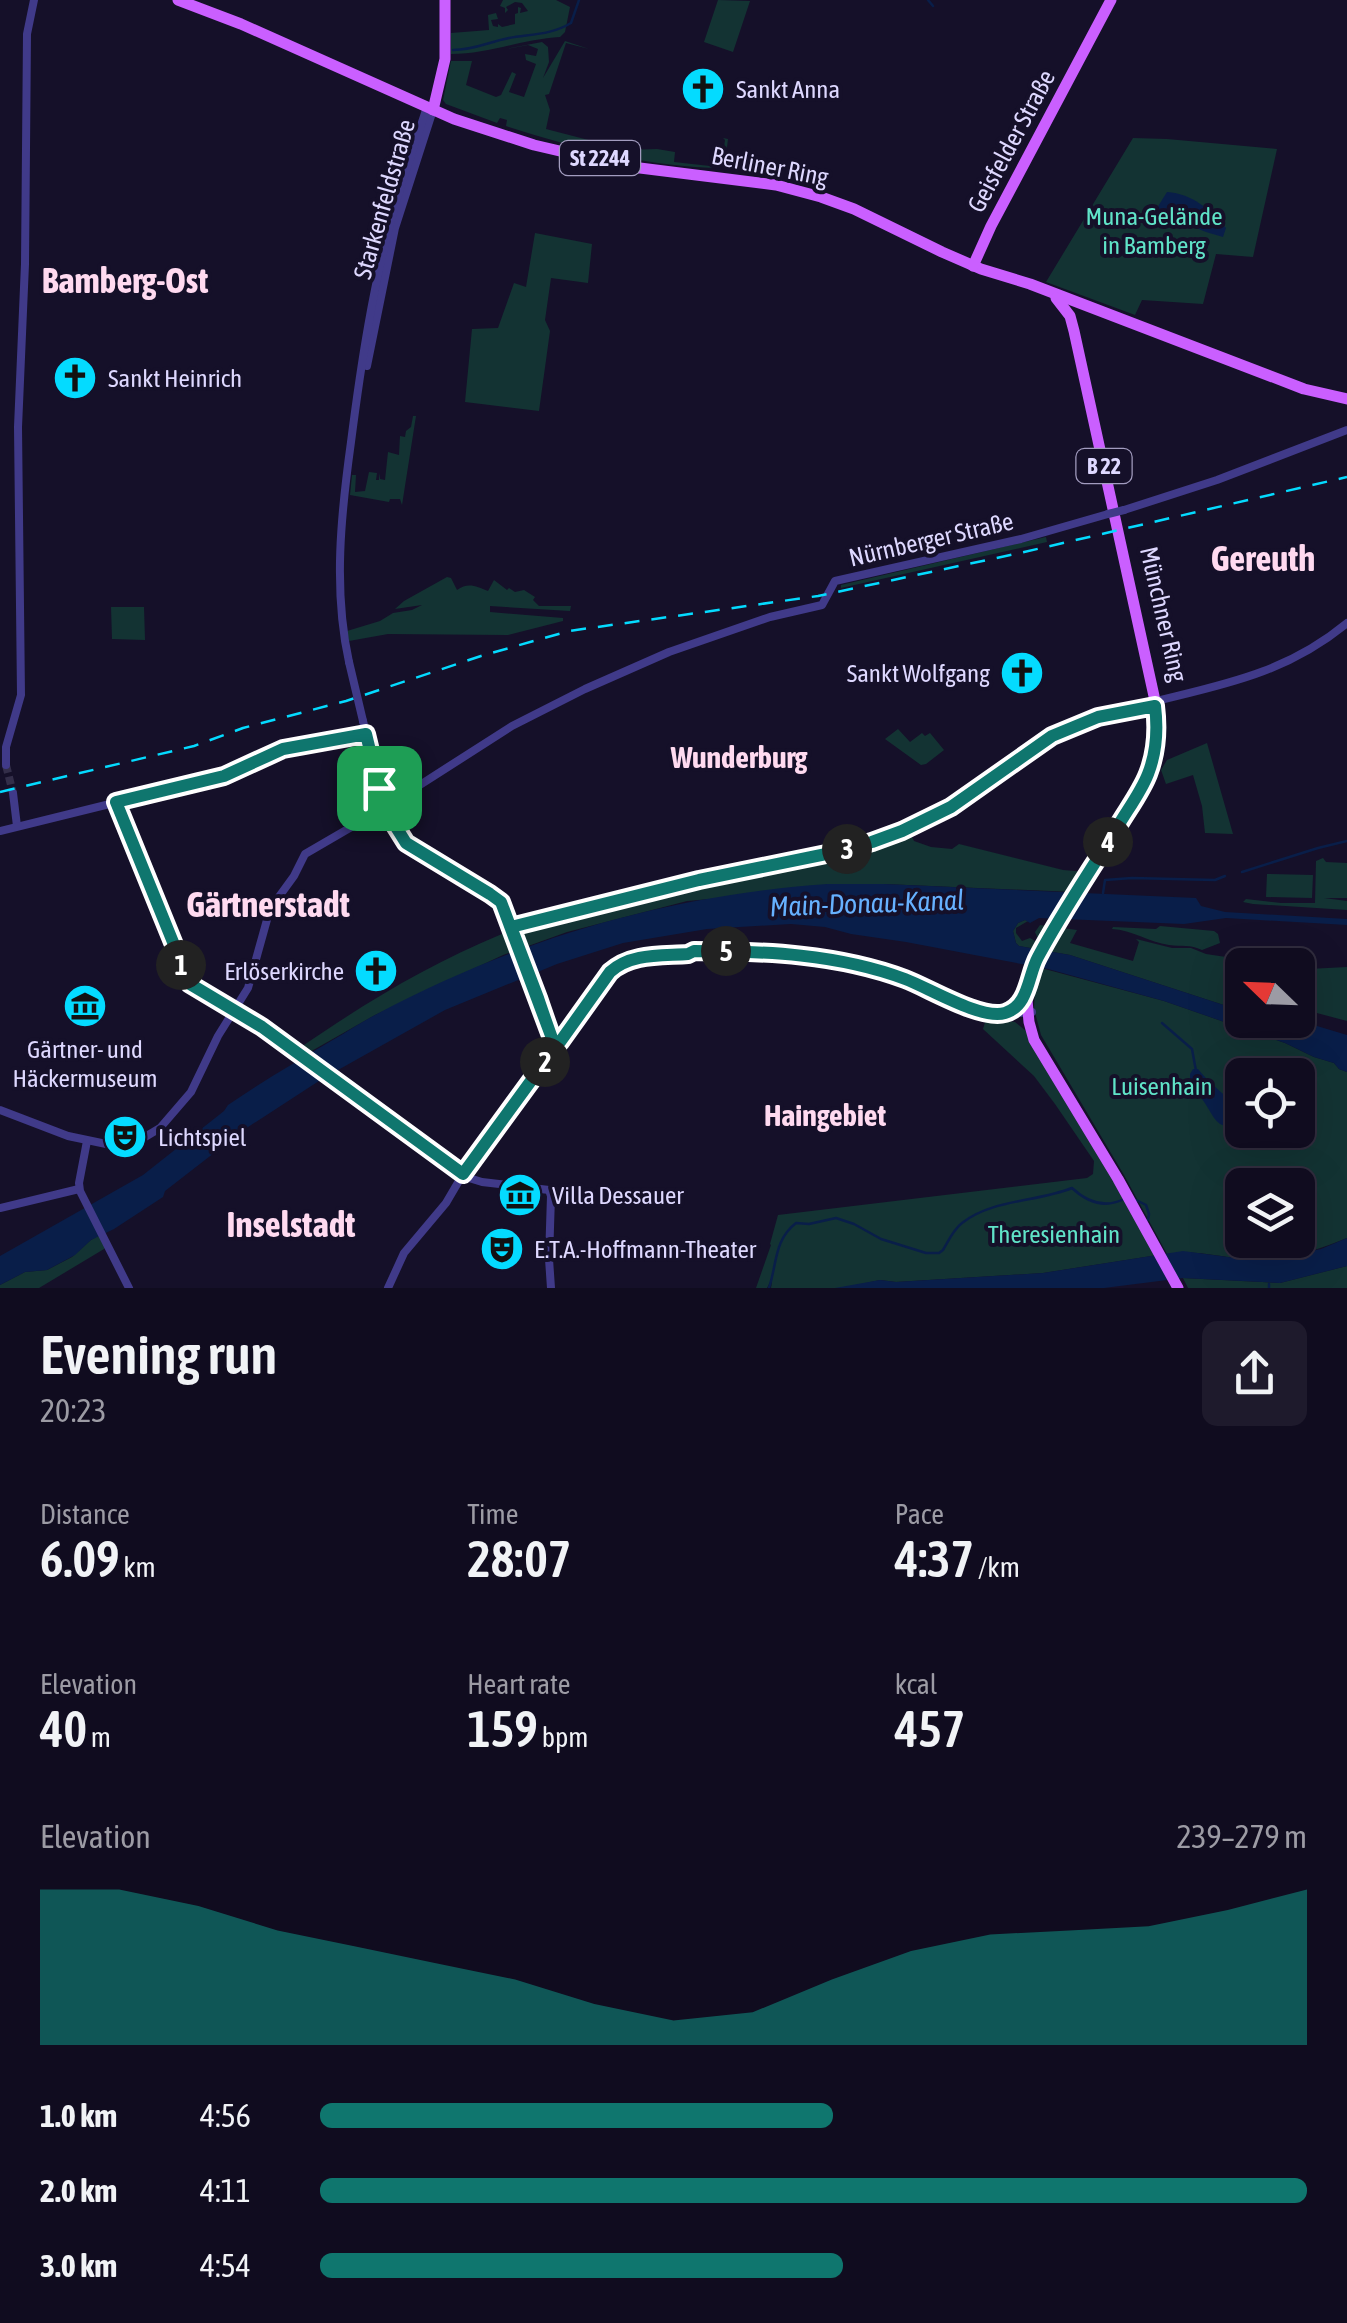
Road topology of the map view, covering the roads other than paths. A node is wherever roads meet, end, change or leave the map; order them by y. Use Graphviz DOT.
graph roads {
  1 [pos="34,0"];
  2 [pos="178,0"];
  3 [pos="188,0"];
  4 [pos="442,0"];
  5 [pos="1111,0"];
  6 [pos="431,106"];
  7 [pos="34,232"];
  8 [pos="974,263"];
  9 [pos="24,264"];
  10 [pos="1049,292"];
  11 [pos="1074,298"];
  12 [pos="1098,311"];
  13 [pos="1070,316"];
  14 [pos="1078,328"];
  15 [pos="1347,397"];
  16 [pos="355,409"];
  17 [pos="1345,429"];
  18 [pos="840,567"];
  19 [pos="848,578"];
  20 [pos="1347,625"];
  21 [pos="1158,704"];
  22 [pos="366,734"];
  23 [pos="6,765"];
  24 [pos="13,793"];
  25 [pos="116,802"];
  26 [pos="383,803"];
  27 [pos="17,826"];
  28 [pos="0,831"];
  29 [pos="512,931"];
  30 [pos="1030,982"];
  31 [pos="234,1010"];
  32 [pos="1030,1012"];
  33 [pos="1006,1014"];
  34 [pos="1032,1034"];
  35 [pos="556,1041"];
  36 [pos="0,1110"];
  37 [pos="87,1141"];
  38 [pos="463,1174"];
  39 [pos="1120,1178"];
  40 [pos="80,1193"];
  41 [pos="0,1208"];
  42 [pos="129,1288"];
  43 [pos="388,1288"];
  44 [pos="551,1288"];
  45 [pos="1182,1288"];
  1 -- 9 [label="street"];
  2 -- 6 [label="main road, Berliner Ring / St 2244"];
  3 -- 6 [label="main road, Berliner Ring / St 2244"];
  4 -- 6 [label="main road, Starkenfeldstraße"];
  5 -- 8 [label="main road, Geisfelder Straße"];
  6 -- 8 [label="main road, Berliner Ring / St 2244"];
  6 -- 16 [label="street, Starkenfeldstraße"];
  6 -- 16 [label="street, Starkenfeldstraße"];
  7 -- 9 [label="street"];
  8 -- 10 [label="main road, Berliner Ring / St 2244"];
  8 -- 11 [label="main road, Berliner Ring / St 2244"];
  9 -- 23 [label="street"];
  10 -- 11 [label="main road, Berliner Ring / St 2244"];
  10 -- 13 [label="main road"];
  11 -- 12 [label="main road, Berliner Ring / St 2244"];
  11 -- 13 [label="main road, B 22"];
  11 -- 14 [label="main road, Münchner Ring"];
  11 -- 15 [label="main road, Berliner Ring"];
  12 -- 14 [label="main road"];
  12 -- 15 [label="main road, Berliner Ring"];
  13 -- 21 [label="main road, Münchner Ring / B 22"];
  14 -- 21 [label="main road, Münchner Ring / B 22"];
  16 -- 22 [label="street, Starkenfeldstraße, bridge"];
  17 -- 19 [label="street, Nürnberger Straße, bridge"];
  18 -- 19 [label="street"];
  19 -- 26 [label="street, Nürnberger Straße"];
  20 -- 21 [label="street"];
  21 -- 29 [label="street"];
  21 -- 30 [label="main road, Münchner Ring / B 22"];
  22 -- 25 [label="street"];
  22 -- 26 [label="street, Starkenfeldstraße"];
  24 -- 27 [label="street"];
  25 -- 27 [label="street"];
  25 -- 31 [label="street"];
  26 -- 29 [label="street"];
  26 -- 31 [label="street, Nürnberger Straße"];
  27 -- 28 [label="street"];
  29 -- 35 [label="street"];
  30 -- 32 [label="main road, Münchner Ring / B 22"];
  30 -- 33 [label="street"];
  31 -- 37 [label="street"];
  31 -- 38 [label="street"];
  32 -- 33 [label="street"];
  32 -- 34 [label="main road, Münchner Ring / B 22"];
  32 -- 39 [label="main road, Münchner Ring / B 22"];
  33 -- 34 [label="street"];
  33 -- 35 [label="street"];
  34 -- 39 [label="main road, Münchner Ring / B 22"];
  35 -- 38 [label="street"];
  36 -- 37 [label="street"];
  37 -- 40 [label="street"];
  38 -- 43 [label="street"];
  38 -- 44 [label="street"];
  39 -- 45 [label="main road, Münchner Ring / B 22"];
  40 -- 41 [label="street"];
  40 -- 42 [label="street"];
}
